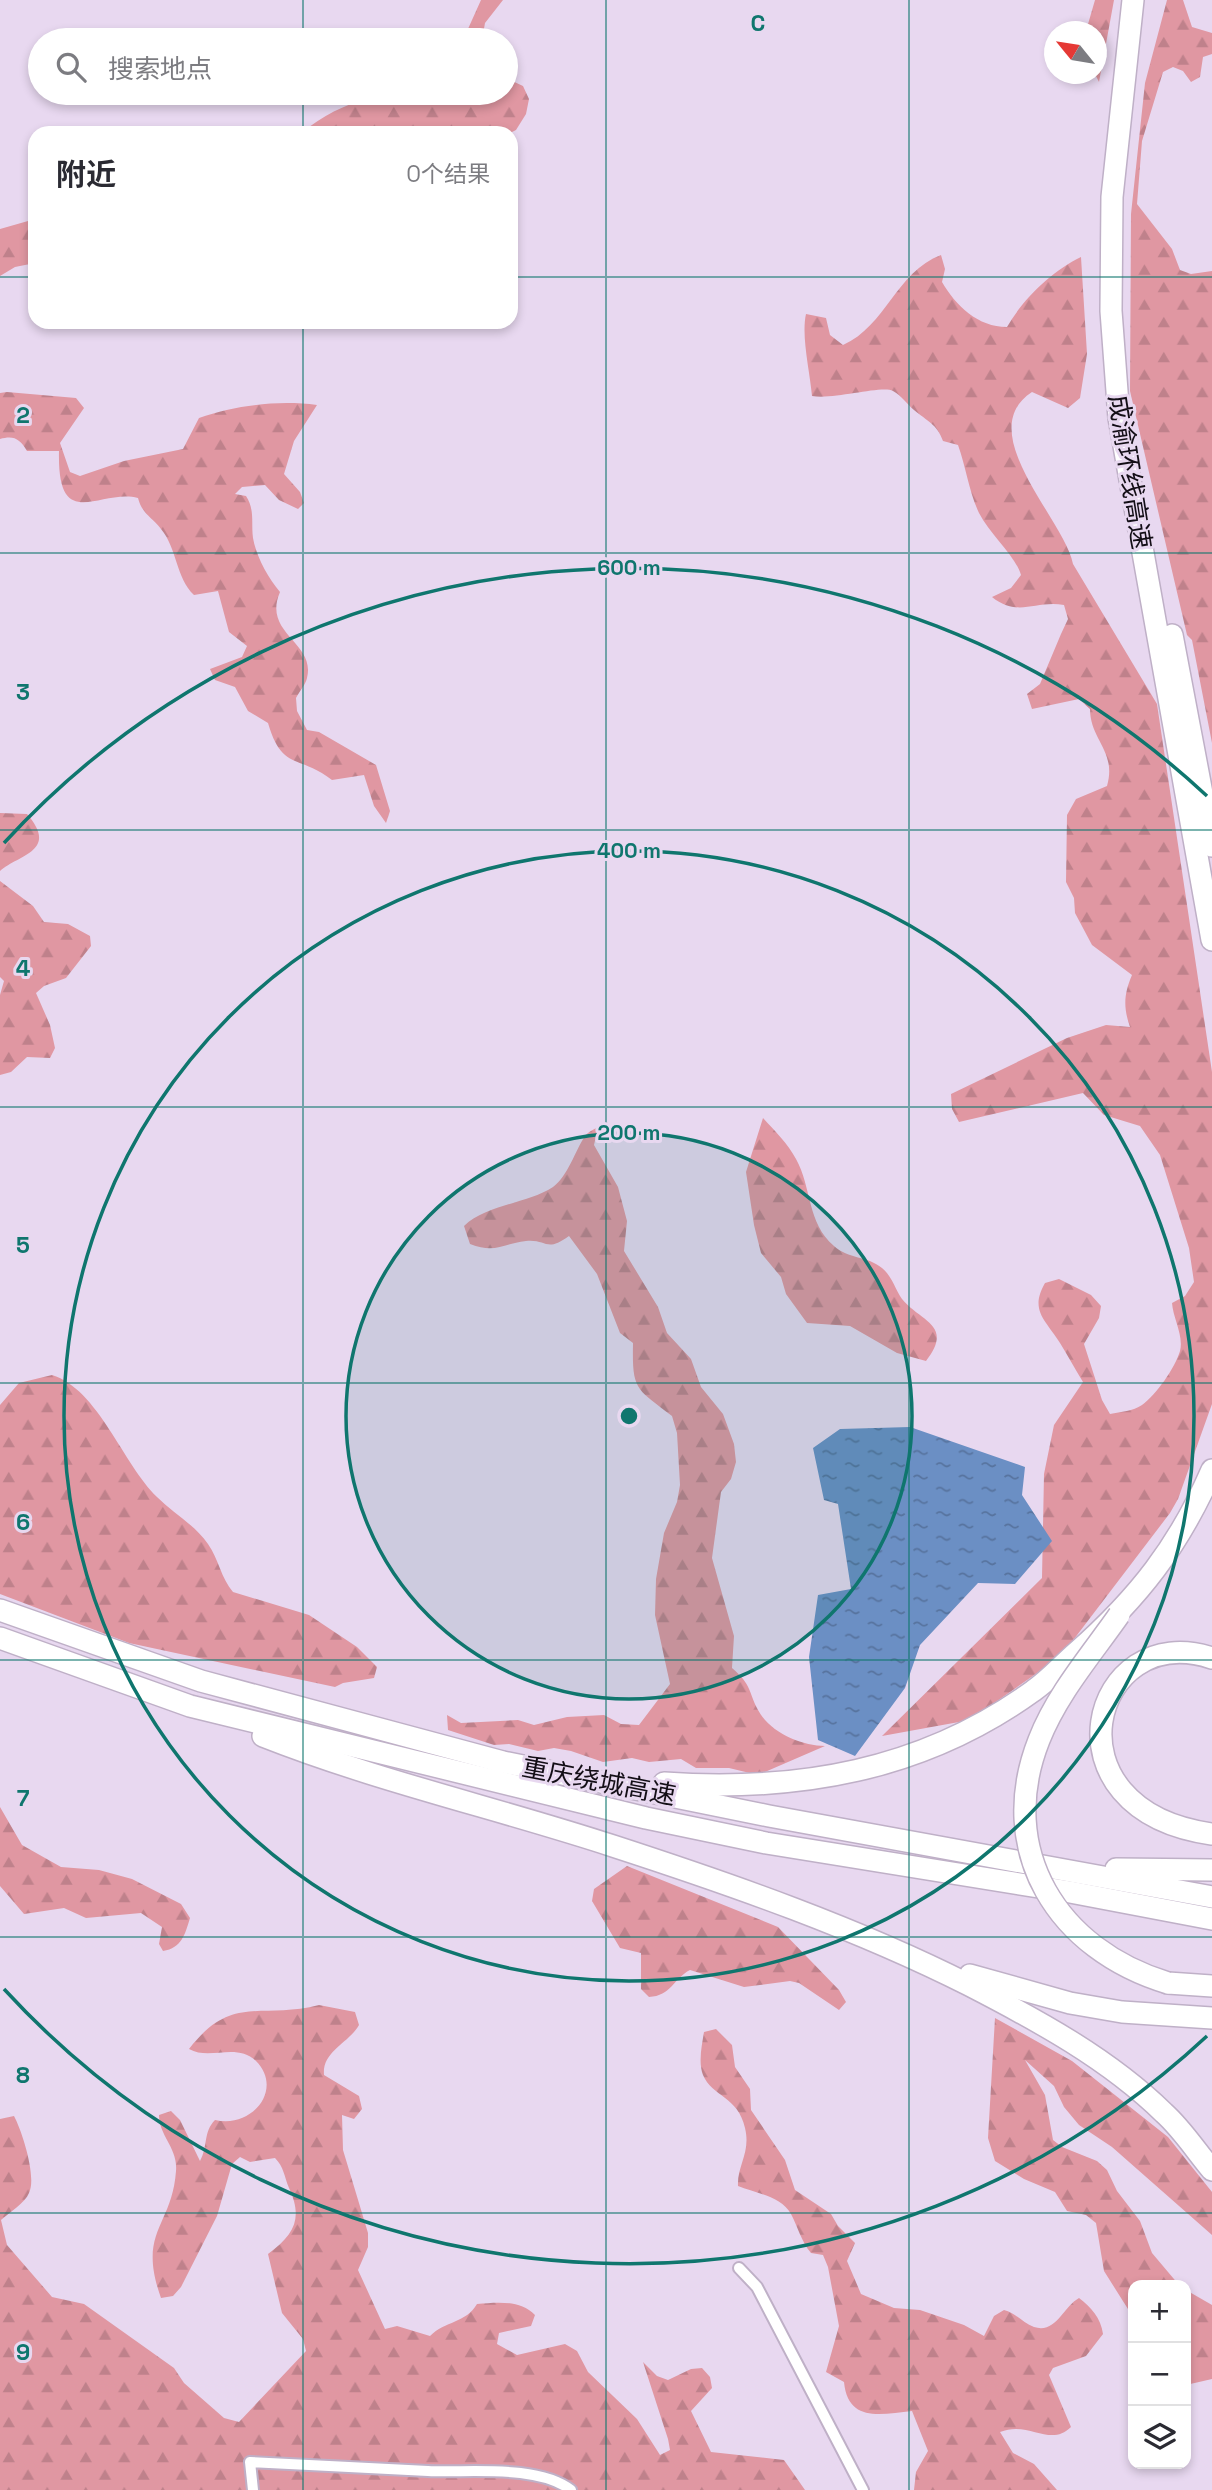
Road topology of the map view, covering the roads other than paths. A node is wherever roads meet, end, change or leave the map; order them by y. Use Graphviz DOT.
graph roads {
  1 [pos="1133,0"];
  2 [pos="1148,0"];
  3 [pos="1212,846"];
  4 [pos="1212,940"];
  5 [pos="1212,1470"];
  6 [pos="0,1610"];
  7 [pos="1119,1615"];
  8 [pos="0,1638"];
  9 [pos="1212,1658"];
  10 [pos="190,1706"];
  11 [pos="575,1777"];
  12 [pos="1212,1834"];
  13 [pos="1074,1870"];
  14 [pos="1212,1870"];
  15 [pos="1212,1897"];
  16 [pos="1212,1919"];
  17 [pos="921,1961"];
  18 [pos="1212,1986"];
  19 [pos="1212,2018"];
  20 [pos="1212,2170"];
  21 [pos="739,2268"];
  22 [pos="253,2490"];
  23 [pos="571,2490"];
  24 [pos="863,2490"];
  1 -- 4 [label="highway, 成渝环线高速"];
  2 -- 3 [label="highway, 成渝环线高速"];
  5 -- 7 [label="highway"];
  6 -- 11 [label="highway, 重庆绕城高速"];
  7 -- 11 [label="highway, bridge"];
  7 -- 18 [label="highway, bridge"];
  8 -- 10 [label="highway, 重庆绕城高速"];
  9 -- 12 [label="highway"];
  10 -- 16 [label="highway, 重庆绕城高速"];
  10 -- 17 [label="highway"];
  11 -- 13 [label="highway, 重庆绕城高速"];
  13 -- 14 [label="highway"];
  13 -- 15 [label="highway, 重庆绕城高速"];
  17 -- 19 [label="highway"];
  17 -- 20 [label="highway"];
  21 -- 24 [label="street"];
  22 -- 23 [label="street"];
}
